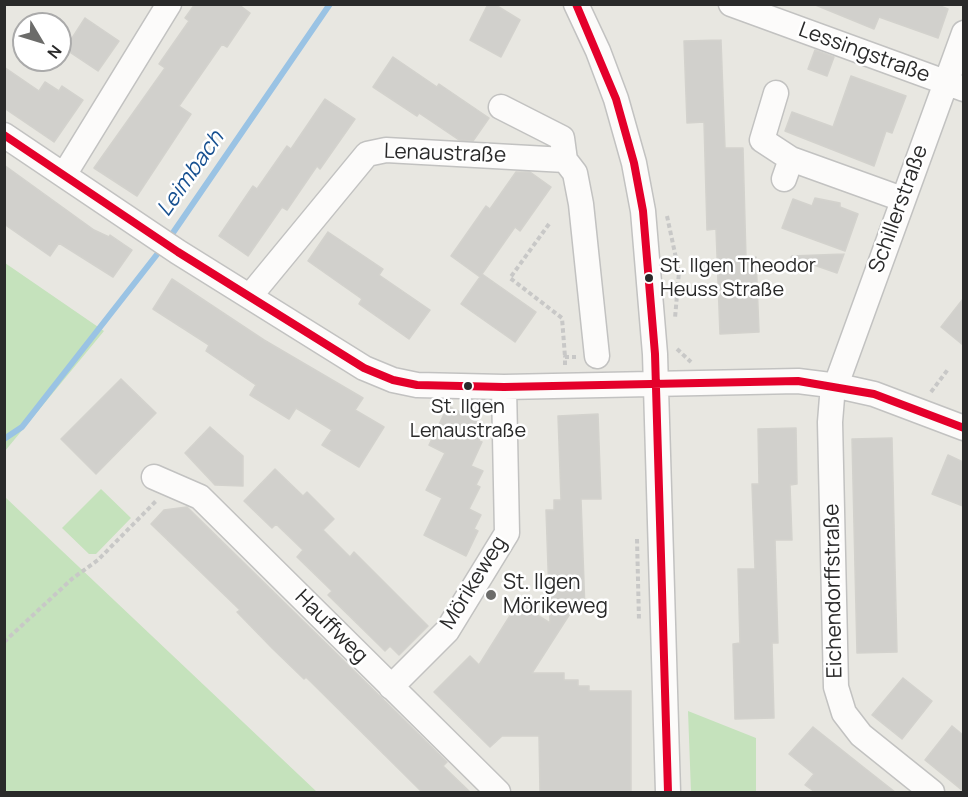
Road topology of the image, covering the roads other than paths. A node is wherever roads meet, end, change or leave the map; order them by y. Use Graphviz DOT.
graph roads {
  1 [pos="169,4"];
  2 [pos="576,4"];
  3 [pos="731,4"];
  4 [pos="963,33"];
  5 [pos="954,85"];
  6 [pos="776,93"];
  7 [pos="501,106"];
  8 [pos="4,135"];
  9 [pos="565,160"];
  10 [pos="64,175"];
  11 [pos="902,200"];
  12 [pos="250,296"];
  13 [pos="597,356"];
  14 [pos="656,382"];
  15 [pos="834,385"];
  16 [pos="504,387"];
  17 [pos="963,428"];
  18 [pos="163,481"];
  19 [pos="391,687"];
  20 [pos="498,792"];
  21 [pos="668,792"];
  22 [pos="932,792"];
  1 -- 10 [label="street"];
  2 -- 14 [label="street"];
  3 -- 5 [label="street, Lessingstraße"];
  4 -- 5 [label="street, Schillerstraße"];
  5 -- 11 [label="street, Schillerstraße"];
  6 -- 11 [label="street"];
  7 -- 9 [label="street, Lenaustraße"];
  8 -- 10 [label="street"];
  9 -- 12 [label="street, Lenaustraße"];
  9 -- 13 [label="street, Lenaustraße"];
  10 -- 12 [label="street"];
  11 -- 15 [label="street, Schillerstraße"];
  12 -- 16 [label="street"];
  14 -- 15 [label="street"];
  14 -- 16 [label="street"];
  14 -- 21 [label="street"];
  15 -- 17 [label="street"];
  15 -- 22 [label="street, Eichendorffstraße"];
  16 -- 19 [label="street, Mörikeweg"];
  18 -- 19 [label="street, Hauffweg"];
  19 -- 20 [label="street, Hauffweg"];
}
